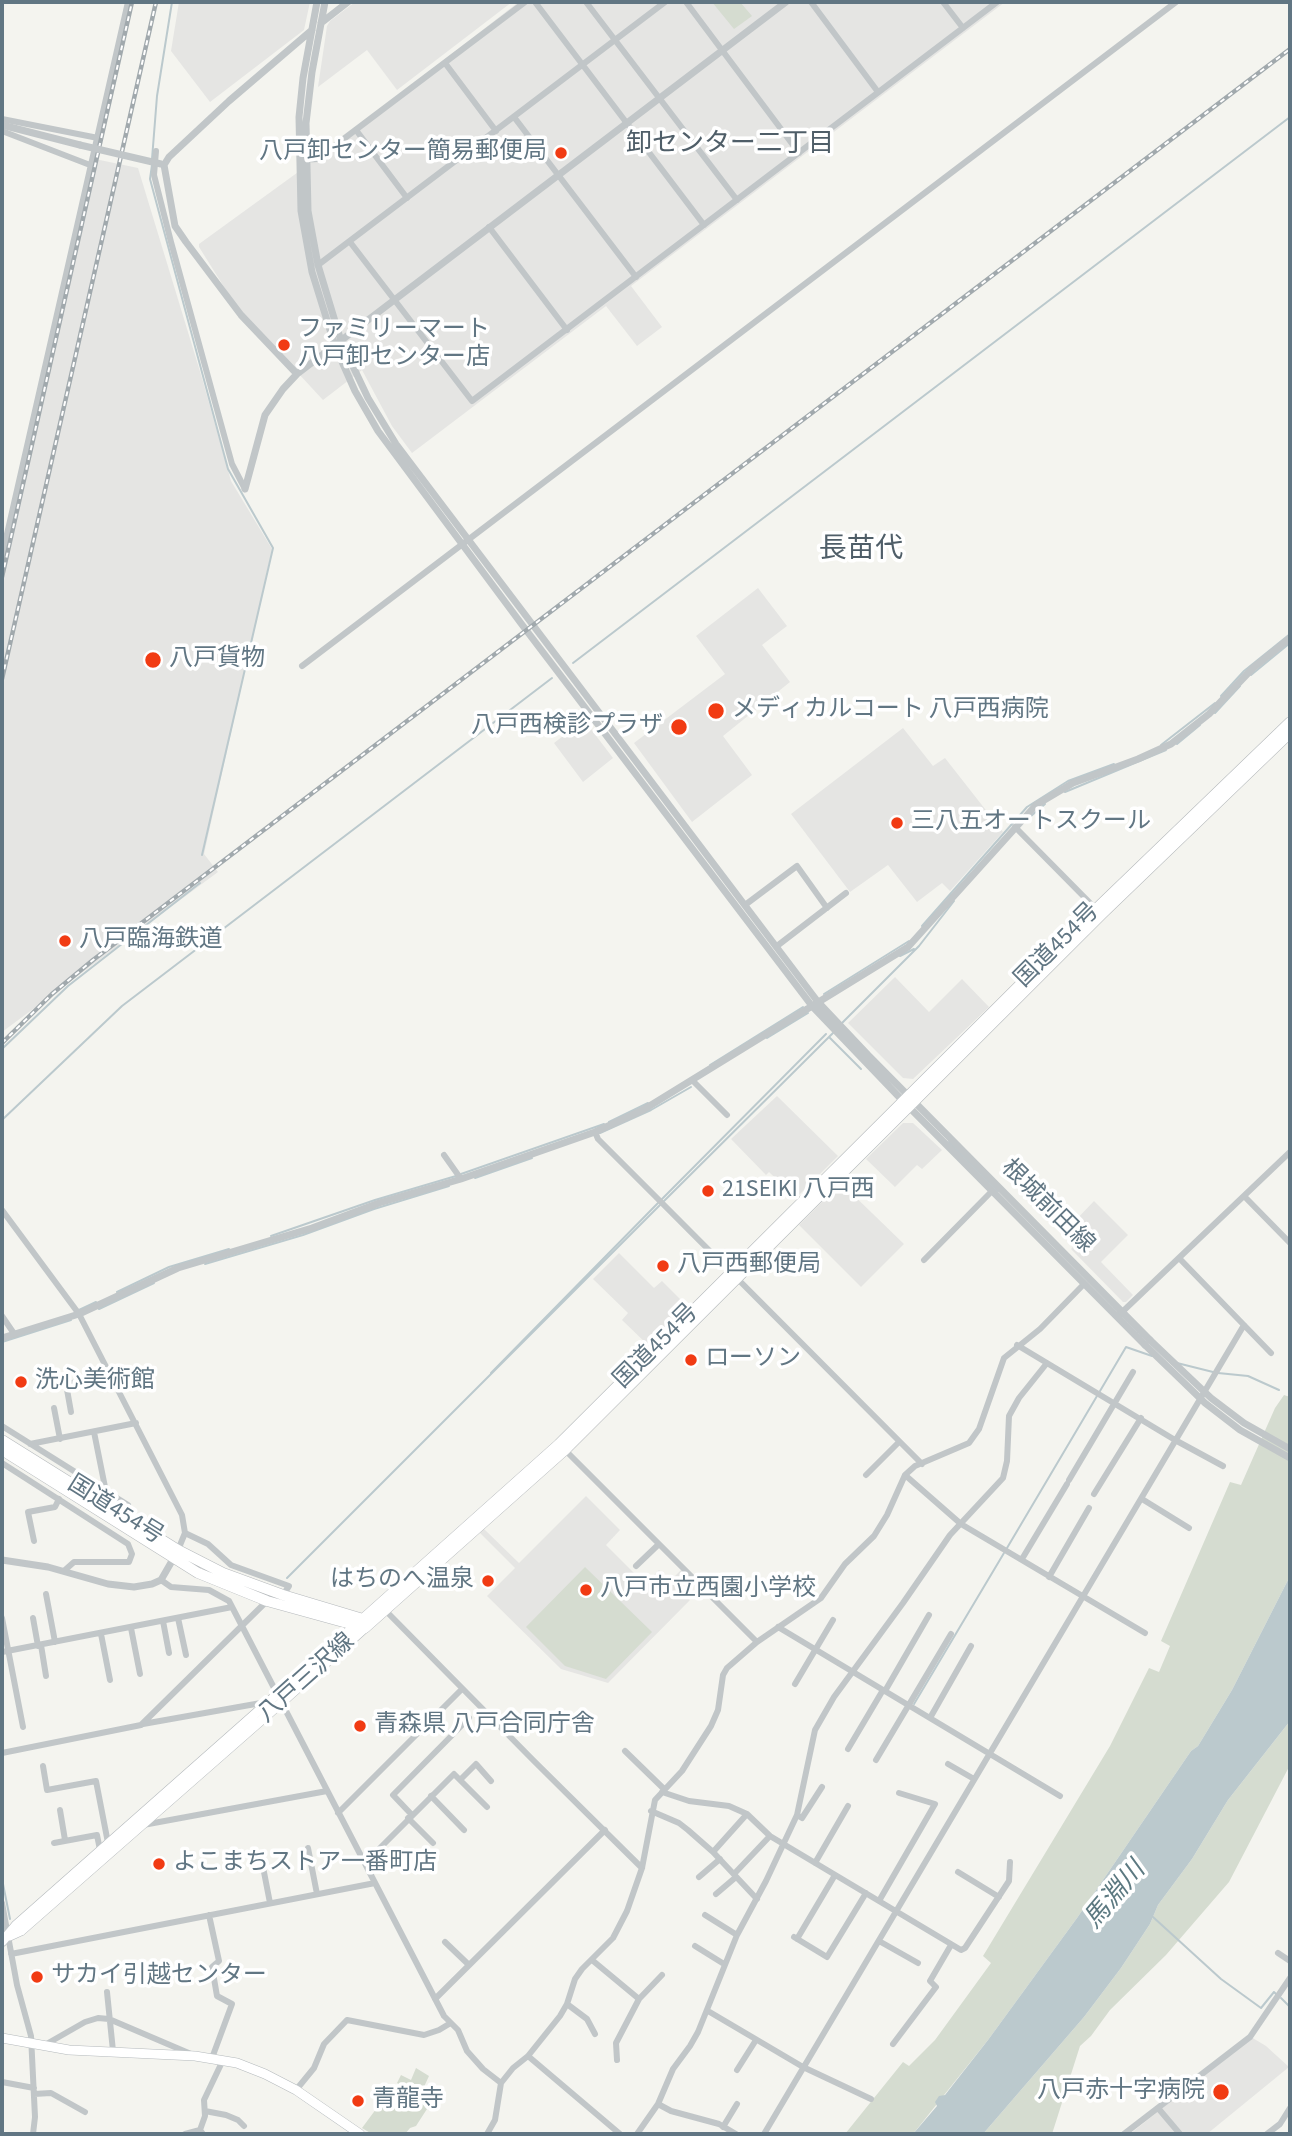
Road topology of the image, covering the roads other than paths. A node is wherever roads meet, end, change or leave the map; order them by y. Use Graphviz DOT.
graph roads {
  1 [pos="128,2"];
  2 [pos="317,2"];
  3 [pos="325,2"];
  4 [pos="348,2"];
  5 [pos="525,2"];
  6 [pos="536,2"];
  7 [pos="586,2"];
  8 [pos="665,2"];
  9 [pos="686,2"];
  10 [pos="786,2"];
  11 [pos="811,2"];
  12 [pos="943,2"];
  13 [pos="997,2"];
  14 [pos="1176,2"];
  15 [pos="322,22"];
  16 [pos="963,27"];
  17 [pos="311,30"];
  18 [pos="615,40"];
  19 [pos="722,50"];
  20 [pos="445,62"];
  21 [pos="582,65"];
  22 [pos="878,92"];
  23 [pos="660,97"];
  24 [pos="514,117"];
  25 [pos="2,119"];
  26 [pos="627,123"];
  27 [pos="2,125"];
  28 [pos="356,130"];
  29 [pos="2,131"];
  30 [pos="496,131"];
  31 [pos="98,138"];
  32 [pos="156,151"];
  33 [pos="799,153"];
  34 [pos="303,160"];
  35 [pos="90,165"];
  36 [pos="162,165"];
  37 [pos="559,174"];
  38 [pos="407,198"];
  39 [pos="737,200"];
  40 [pos="704,225"];
  41 [pos="489,227"];
  42 [pos="350,242"];
  43 [pos="318,265"];
  44 [pos="636,277"];
  45 [pos="394,299"];
  46 [pos="567,330"];
  47 [pos="338,344"];
  48 [pos="296,374"];
  49 [pos="245,489"];
  50 [pos="465,541"];
  51 [pos="2,556"];
  52 [pos="1290,638"];
  53 [pos="302,666"];
  54 [pos="1290,722"];
  55 [pos="1290,733"];
  56 [pos="1015,827"];
  57 [pos="846,893"];
  58 [pos="745,905"];
  59 [pos="827,908"];
  60 [pos="1099,911"];
  61 [pos="777,946"];
  62 [pos="815,1004"];
  63 [pos="693,1081"];
  64 [pos="909,1101"];
  65 [pos="727,1115"];
  66 [pos="595,1132"];
  67 [pos="1290,1152"];
  68 [pos="444,1155"];
  69 [pos="461,1179"];
  70 [pos="992,1191"];
  71 [pos="1244,1196"];
  72 [pos="2,1210"];
  73 [pos="1290,1243"];
  74 [pos="1179,1258"];
  75 [pos="924,1259"];
  76 [pos="734,1276"];
  77 [pos="1084,1284"];
  78 [pos="79,1314"];
  79 [pos="1120,1314"];
  80 [pos="2,1316"];
  81 [pos="1244,1325"];
  82 [pos="15,1335"];
  83 [pos="2,1338"];
  84 [pos="1148,1342"];
  85 [pos="1017,1345"];
  86 [pos="1271,1353"];
  87 [pos="1047,1363"];
  88 [pos="1133,1372"];
  89 [pos="111,1376"];
  90 [pos="1115,1403"];
  91 [pos="54,1408"];
  92 [pos="71,1412"];
  93 [pos="1141,1418"];
  94 [pos="136,1423"];
  95 [pos="2,1426"];
  96 [pos="94,1432"];
  97 [pos="60,1439"];
  98 [pos="2,1440"];
  99 [pos="1175,1440"];
  100 [pos="899,1442"];
  101 [pos="30,1444"];
  102 [pos="562,1447"];
  103 [pos="1290,1449"];
  104 [pos="2,1450"];
  105 [pos="1290,1458"];
  106 [pos="2,1463"];
  107 [pos="922,1464"];
  108 [pos="1223,1466"];
  109 [pos="866,1475"];
  110 [pos="905,1475"];
  111 [pos="106,1493"];
  112 [pos="1094,1494"];
  113 [pos="59,1499"];
  114 [pos="1142,1499"];
  115 [pos="128,1505"];
  116 [pos="1089,1508"];
  117 [pos="961,1524"];
  118 [pos="1189,1528"];
  119 [pos="185,1533"];
  120 [pos="34,1541"];
  121 [pos="659,1544"];
  122 [pos="176,1555"];
  123 [pos="1022,1559"];
  124 [pos="2,1560"];
  125 [pos="636,1566"];
  126 [pos="65,1570"];
  127 [pos="1049,1577"];
  128 [pos="161,1580"];
  129 [pos="46,1594"];
  130 [pos="283,1595"];
  131 [pos="1083,1597"];
  132 [pos="267,1601"];
  133 [pos="232,1607"];
  134 [pos="382,1607"];
  135 [pos="929,1615"];
  136 [pos="2,1618"];
  137 [pos="33,1618"];
  138 [pos="178,1618"];
  139 [pos="833,1620"];
  140 [pos="163,1622"];
  141 [pos="360,1624"];
  142 [pos="242,1627"];
  143 [pos="778,1627"];
  144 [pos="131,1628"];
  145 [pos="1145,1633"];
  146 [pos="101,1634"];
  147 [pos="951,1634"];
  148 [pos="55,1642"];
  149 [pos="757,1642"];
  150 [pos="39,1645"];
  151 [pos="971,1646"];
  152 [pos="816,1650"];
  153 [pos="5,1652"];
  154 [pos="169,1653"];
  155 [pos="186,1655"];
  156 [pos="852,1672"];
  157 [pos="140,1674"];
  158 [pos="46,1676"];
  159 [pos="110,1680"];
  160 [pos="794,1685"];
  161 [pos="462,1689"];
  162 [pos="884,1691"];
  163 [pos="279,1699"];
  164 [pos="265,1705"];
  165 [pos="908,1705"];
  166 [pos="930,1717"];
  167 [pos="469,1718"];
  168 [pos="141,1725"];
  169 [pos="23,1727"];
  170 [pos="848,1749"];
  171 [pos="625,1751"];
  172 [pos="2,1753"];
  173 [pos="990,1754"];
  174 [pos="876,1760"];
  175 [pos="948,1764"];
  176 [pos="43,1766"];
  177 [pos="974,1779"];
  178 [pos="460,1780"];
  179 [pos="491,1781"];
  180 [pos="822,1787"];
  181 [pos="327,1791"];
  182 [pos="663,1791"];
  183 [pos="898,1793"];
  184 [pos="432,1796"];
  185 [pos="1060,1796"];
  186 [pos="848,1806"];
  187 [pos="487,1807"];
  188 [pos="60,1811"];
  189 [pos="651,1811"];
  190 [pos="338,1813"];
  191 [pos="747,1814"];
  192 [pos="797,1815"];
  193 [pos="410,1816"];
  194 [pos="140,1826"];
  195 [pos="464,1830"];
  196 [pos="605,1830"];
  197 [pos="770,1836"];
  198 [pos="65,1840"];
  199 [pos="54,1843"];
  200 [pos="108,1843"];
  201 [pos="433,1843"];
  202 [pos="783,1844"];
  203 [pos="308,1848"];
  204 [pos="100,1850"];
  205 [pos="713,1852"];
  206 [pos="720,1859"];
  207 [pos="1010,1862"];
  208 [pos="365,1863"];
  209 [pos="815,1863"];
  210 [pos="263,1867"];
  211 [pos="642,1868"];
  212 [pos="958,1872"];
  213 [pos="835,1875"];
  214 [pos="735,1876"];
  215 [pos="699,1877"];
  216 [pos="375,1883"];
  217 [pos="866,1893"];
  218 [pos="317,1894"];
  219 [pos="716,1894"];
  220 [pos="999,1897"];
  221 [pos="757,1899"];
  222 [pos="879,1901"];
  223 [pos="2,1903"];
  224 [pos="270,1903"];
  225 [pos="897,1912"];
  226 [pos="209,1915"];
  227 [pos="705,1915"];
  228 [pos="737,1935"];
  229 [pos="5,1940"];
  230 [pos="445,1941"];
  231 [pos="879,1941"];
  232 [pos="951,1945"];
  233 [pos="695,1946"];
  234 [pos="1278,1953"];
  235 [pos="11,1954"];
  236 [pos="592,1960"];
  237 [pos="1290,1961"];
  238 [pos="918,1963"];
  239 [pos="724,1964"];
  240 [pos="469,1965"];
  241 [pos="662,1975"];
  242 [pos="1290,1978"];
  243 [pos="107,1992"];
  244 [pos="435,1999"];
  245 [pos="639,1999"];
  246 [pos="567,2004"];
  247 [pos="708,2011"];
  248 [pos="109,2019"];
  249 [pos="449,2024"];
  250 [pos="595,2034"];
  251 [pos="2,2038"];
  252 [pos="756,2040"];
  253 [pos="893,2044"];
  254 [pos="37,2045"];
  255 [pos="113,2051"];
  256 [pos="195,2056"];
  257 [pos="528,2056"];
  258 [pos="212,2058"];
  259 [pos="223,2060"];
  260 [pos="617,2060"];
  261 [pos="803,2067"];
  262 [pos="737,2070"];
  263 [pos="2,2082"];
  264 [pos="501,2083"];
  265 [pos="296,2090"];
  266 [pos="34,2091"];
  267 [pos="871,2099"];
  268 [pos="658,2104"];
  269 [pos="737,2104"];
  270 [pos="1158,2108"];
  271 [pos="1290,2108"];
  272 [pos="205,2111"];
  273 [pos="85,2112"];
  274 [pos="1280,2124"];
  275 [pos="244,2126"];
  276 [pos="723,2127"];
  277 [pos="1290,2127"];
  278 [pos="202,2132"];
  279 [pos="33,2134"];
  280 [pos="185,2134"];
  281 [pos="360,2134"];
  282 [pos="487,2134"];
  283 [pos="620,2134"];
  284 [pos="637,2134"];
  285 [pos="736,2134"];
  286 [pos="764,2134"];
  287 [pos="1124,2134"];
  288 [pos="1180,2134"];
  289 [pos="1267,2134"];
  1 -- 31 [label="street"];
  2 -- 17 [label="street"];
  3 -- 15 [label="street"];
  4 -- 15 [label="street"];
  5 -- 20 [label="street"];
  6 -- 21 [label="street"];
  7 -- 18 [label="street"];
  8 -- 18 [label="street"];
  9 -- 19 [label="street"];
  10 -- 19 [label="street"];
  11 -- 22 [label="street"];
  12 -- 16 [label="street"];
  13 -- 16 [label="street"];
  14 -- 50 [label="street"];
  15 -- 17 [label="street"];
  15 -- 34 [label="street"];
  16 -- 22 [label="street"];
  17 -- 34 [label="street"];
  17 -- 36 [label="street"];
  18 -- 21 [label="street"];
  18 -- 23 [label="street"];
  19 -- 23 [label="street"];
  19 -- 33 [label="street"];
  20 -- 28 [label="street"];
  20 -- 30 [label="street"];
  21 -- 24 [label="street"];
  21 -- 26 [label="street"];
  22 -- 33 [label="street"];
  23 -- 26 [label="street"];
  23 -- 39 [label="street"];
  24 -- 30 [label="street"];
  24 -- 37 [label="street"];
  25 -- 31 [label="street"];
  26 -- 37 [label="street"];
  26 -- 40 [label="street"];
  27 -- 36 [label="street, bridge"];
  28 -- 34 [label="street"];
  28 -- 38 [label="street"];
  29 -- 35 [label="street"];
  30 -- 38 [label="street"];
  31 -- 35 [label="street"];
  32 -- 49 [label="street"];
  33 -- 39 [label="street"];
  34 -- 43 [label="street"];
  34 -- 47 [label="street"];
  35 -- 51 [label="street"];
  36 -- 48 [label="street"];
  37 -- 41 [label="street"];
  37 -- 44 [label="street"];
  38 -- 42 [label="street"];
  39 -- 40 [label="street"];
  40 -- 44 [label="street"];
  41 -- 45 [label="street"];
  41 -- 46 [label="street"];
  42 -- 43 [label="street"];
  42 -- 45 [label="street"];
  43 -- 47 [label="street"];
  44 -- 46 [label="street"];
  45 -- 46 [label="street"];
  45 -- 47 [label="street"];
  47 -- 48 [label="street"];
  47 -- 50 [label="street"];
  48 -- 49 [label="street"];
  50 -- 53 [label="street"];
  50 -- 58 [label="street"];
  50 -- 62 [label="street"];
  52 -- 56 [label="street"];
  54 -- 60 [label="highway, 国道454号"];
  55 -- 60 [label="highway, 国道454号"];
  56 -- 60 [label="street"];
  56 -- 62 [label="street"];
  57 -- 59 [label="street"];
  58 -- 59 [label="street"];
  58 -- 61 [label="street"];
  59 -- 61 [label="street"];
  60 -- 64 [label="highway, 国道454号"];
  61 -- 62 [label="street"];
  62 -- 63 [label="street"];
  62 -- 64 [label="street"];
  63 -- 65 [label="street"];
  63 -- 66 [label="street"];
  64 -- 70 [label="street, 根城前田線"];
  64 -- 76 [label="highway, 国道454号"];
  64 -- 79 [label="street, 根城前田線"];
  66 -- 69 [label="street"];
  66 -- 76 [label="street"];
  67 -- 71 [label="street"];
  68 -- 69 [label="street"];
  69 -- 78 [label="street"];
  70 -- 75 [label="street"];
  70 -- 77 [label="street, 根城前田線"];
  71 -- 73 [label="street"];
  71 -- 74 [label="street"];
  72 -- 78 [label="street"];
  74 -- 79 [label="street"];
  74 -- 81 [label="street"];
  76 -- 100 [label="street"];
  76 -- 102 [label="highway, 国道454号"];
  77 -- 79 [label="street, 根城前田線"];
  77 -- 85 [label="street"];
  78 -- 82 [label="street"];
  78 -- 89 [label="street"];
  79 -- 84 [label="street, 根城前田線"];
  80 -- 82 [label="street"];
  81 -- 86 [label="street"];
  81 -- 99 [label="street"];
  82 -- 83 [label="street"];
  84 -- 103 [label="street, bridge"];
  84 -- 105 [label="street, bridge"];
  85 -- 87 [label="street"];
  85 -- 107 [label="street"];
  87 -- 90 [label="street"];
  87 -- 117 [label="street"];
  88 -- 90 [label="street"];
  89 -- 92 [label="street"];
  89 -- 94 [label="street"];
  90 -- 93 [label="street"];
  90 -- 123 [label="street"];
  91 -- 97 [label="street"];
  93 -- 99 [label="street"];
  93 -- 112 [label="street"];
  94 -- 96 [label="street"];
  94 -- 119 [label="street"];
  95 -- 101 [label="street"];
  96 -- 97 [label="street"];
  96 -- 111 [label="street"];
  97 -- 101 [label="street"];
  98 -- 122 [label="highway, 国道454号"];
  99 -- 108 [label="street"];
  99 -- 114 [label="street"];
  100 -- 107 [label="street"];
  100 -- 109 [label="street"];
  101 -- 111 [label="street"];
  102 -- 121 [label="street"];
  102 -- 134 [label="highway, 国道454号"];
  104 -- 122 [label="highway, 国道454号"];
  106 -- 113 [label="street"];
  107 -- 110 [label="street"];
  110 -- 117 [label="street"];
  110 -- 143 [label="street"];
  111 -- 115 [label="street"];
  113 -- 120 [label="street"];
  113 -- 126 [label="street"];
  114 -- 118 [label="street"];
  114 -- 131 [label="street"];
  116 -- 127 [label="street"];
  117 -- 123 [label="street"];
  117 -- 156 [label="street"];
  119 -- 122 [label="street"];
  119 -- 130 [label="street"];
  121 -- 125 [label="street"];
  121 -- 149 [label="street"];
  122 -- 128 [label="street"];
  122 -- 130 [label="highway, 国道454号"];
  122 -- 132 [label="highway, 国道454号"];
  123 -- 127 [label="street"];
  124 -- 126 [label="street"];
  126 -- 128 [label="street"];
  127 -- 131 [label="street"];
  128 -- 133 [label="street"];
  129 -- 148 [label="street"];
  130 -- 141 [label="highway, 国道454号"];
  131 -- 145 [label="street"];
  131 -- 173 [label="street"];
  132 -- 141 [label="highway, 国道454号"];
  132 -- 142 [label="street"];
  133 -- 138 [label="street"];
  133 -- 142 [label="street"];
  134 -- 141 [label="highway, 国道454号"];
  134 -- 161 [label="street"];
  135 -- 162 [label="street"];
  136 -- 153 [label="street"];
  137 -- 150 [label="street"];
  138 -- 140 [label="street"];
  138 -- 155 [label="street"];
  139 -- 152 [label="street"];
  140 -- 144 [label="street"];
  140 -- 154 [label="street"];
  141 -- 163 [label="main road, 八戸三沢線"];
  142 -- 163 [label="street"];
  142 -- 168 [label="street"];
  143 -- 149 [label="street"];
  143 -- 152 [label="street"];
  144 -- 146 [label="street"];
  144 -- 157 [label="street"];
  146 -- 148 [label="street"];
  146 -- 159 [label="street"];
  147 -- 165 [label="street"];
  148 -- 150 [label="street"];
  149 -- 182 [label="street"];
  150 -- 153 [label="street"];
  150 -- 158 [label="street"];
  151 -- 166 [label="street"];
  152 -- 156 [label="street"];
  152 -- 160 [label="street"];
  153 -- 169 [label="street"];
  156 -- 162 [label="street"];
  156 -- 192 [label="street"];
  161 -- 190 [label="street"];
  161 -- 196 [label="street"];
  162 -- 165 [label="street"];
  162 -- 170 [label="street"];
  163 -- 164 [label="main road, 八戸三沢線"];
  163 -- 181 [label="street"];
  163 -- 194 [label="main road, 八戸三沢線"];
  164 -- 168 [label="street"];
  164 -- 200 [label="main road, 八戸三沢線"];
  165 -- 166 [label="street"];
  165 -- 174 [label="street"];
  166 -- 173 [label="street"];
  167 -- 193 [label="street"];
  168 -- 172 [label="street"];
  171 -- 182 [label="street"];
  173 -- 177 [label="street"];
  173 -- 185 [label="street"];
  175 -- 177 [label="street"];
  176 -- 200 [label="street"];
  177 -- 225 [label="street"];
  178 -- 179 [label="street"];
  178 -- 184 [label="street"];
  178 -- 187 [label="street"];
  180 -- 192 [label="street"];
  181 -- 190 [label="street"];
  181 -- 194 [label="street"];
  182 -- 189 [label="street"];
  182 -- 191 [label="street"];
  183 -- 222 [label="street"];
  184 -- 193 [label="street"];
  184 -- 195 [label="street"];
  186 -- 209 [label="street"];
  188 -- 198 [label="street"];
  189 -- 205 [label="street"];
  189 -- 211 [label="street"];
  190 -- 208 [label="street"];
  191 -- 197 [label="street"];
  191 -- 205 [label="street"];
  192 -- 202 [label="street"];
  193 -- 201 [label="street"];
  193 -- 208 [label="street"];
  194 -- 229 [label="main road, 八戸三沢線"];
  196 -- 211 [label="street"];
  196 -- 240 [label="street"];
  197 -- 202 [label="street"];
  197 -- 214 [label="street"];
  198 -- 199 [label="street"];
  198 -- 204 [label="street"];
  200 -- 204 [label="main road, 八戸三沢線"];
  202 -- 209 [label="street"];
  202 -- 221 [label="street"];
  203 -- 218 [label="street"];
  204 -- 229 [label="main road, 八戸三沢線"];
  205 -- 206 [label="street"];
  206 -- 214 [label="street"];
  206 -- 215 [label="street"];
  207 -- 220 [label="street"];
  208 -- 216 [label="street"];
  209 -- 213 [label="street"];
  210 -- 224 [label="street"];
  211 -- 236 [label="street"];
  212 -- 220 [label="street"];
  213 -- 217 [label="street"];
  213 -- 217 [label="street"];
  214 -- 219 [label="street"];
  214 -- 221 [label="street"];
  216 -- 218 [label="street"];
  216 -- 244 [label="street"];
  217 -- 222 [label="street"];
  218 -- 224 [label="street"];
  220 -- 232 [label="street"];
  221 -- 228 [label="street"];
  222 -- 225 [label="street"];
  223 -- 229 [label="street"];
  224 -- 226 [label="street"];
  225 -- 231 [label="street"];
  225 -- 232 [label="street"];
  226 -- 235 [label="street"];
  226 -- 258 [label="street"];
  227 -- 228 [label="street"];
  228 -- 239 [label="street"];
  229 -- 235 [label="street"];
  230 -- 240 [label="street"];
  231 -- 238 [label="street"];
  231 -- 261 [label="street"];
  232 -- 253 [label="street"];
  233 -- 239 [label="street"];
  234 -- 237 [label="street"];
  235 -- 254 [label="street"];
  236 -- 245 [label="street"];
  236 -- 246 [label="street"];
  239 -- 247 [label="street"];
  240 -- 244 [label="street"];
  241 -- 245 [label="street"];
  242 -- 270 [label="street"];
  243 -- 248 [label="street"];
  244 -- 249 [label="street"];
  245 -- 260 [label="street"];
  246 -- 250 [label="street"];
  246 -- 257 [label="street"];
  247 -- 252 [label="street"];
  247 -- 268 [label="street"];
  248 -- 254 [label="street"];
  248 -- 255 [label="street"];
  248 -- 256 [label="street"];
  249 -- 264 [label="street"];
  249 -- 265 [label="street"];
  251 -- 254 [label="main road"];
  252 -- 261 [label="street"];
  252 -- 262 [label="street"];
  254 -- 255 [label="main road"];
  254 -- 266 [label="street"];
  255 -- 256 [label="main road"];
  256 -- 258 [label="main road"];
  257 -- 264 [label="street"];
  257 -- 283 [label="street"];
  258 -- 259 [label="main road"];
  259 -- 265 [label="main road"];
  259 -- 272 [label="street"];
  261 -- 267 [label="street"];
  261 -- 286 [label="street"];
  263 -- 266 [label="street"];
  264 -- 282 [label="street"];
  265 -- 281 [label="main road"];
  266 -- 273 [label="street"];
  266 -- 279 [label="street"];
  268 -- 276 [label="street"];
  268 -- 284 [label="street"];
  269 -- 276 [label="street"];
  270 -- 287 [label="street"];
  270 -- 288 [label="street"];
  271 -- 274 [label="street"];
  272 -- 275 [label="street"];
  272 -- 278 [label="street"];
  274 -- 277 [label="street"];
  274 -- 289 [label="street"];
  276 -- 285 [label="street"];
  278 -- 280 [label="street"];
}
